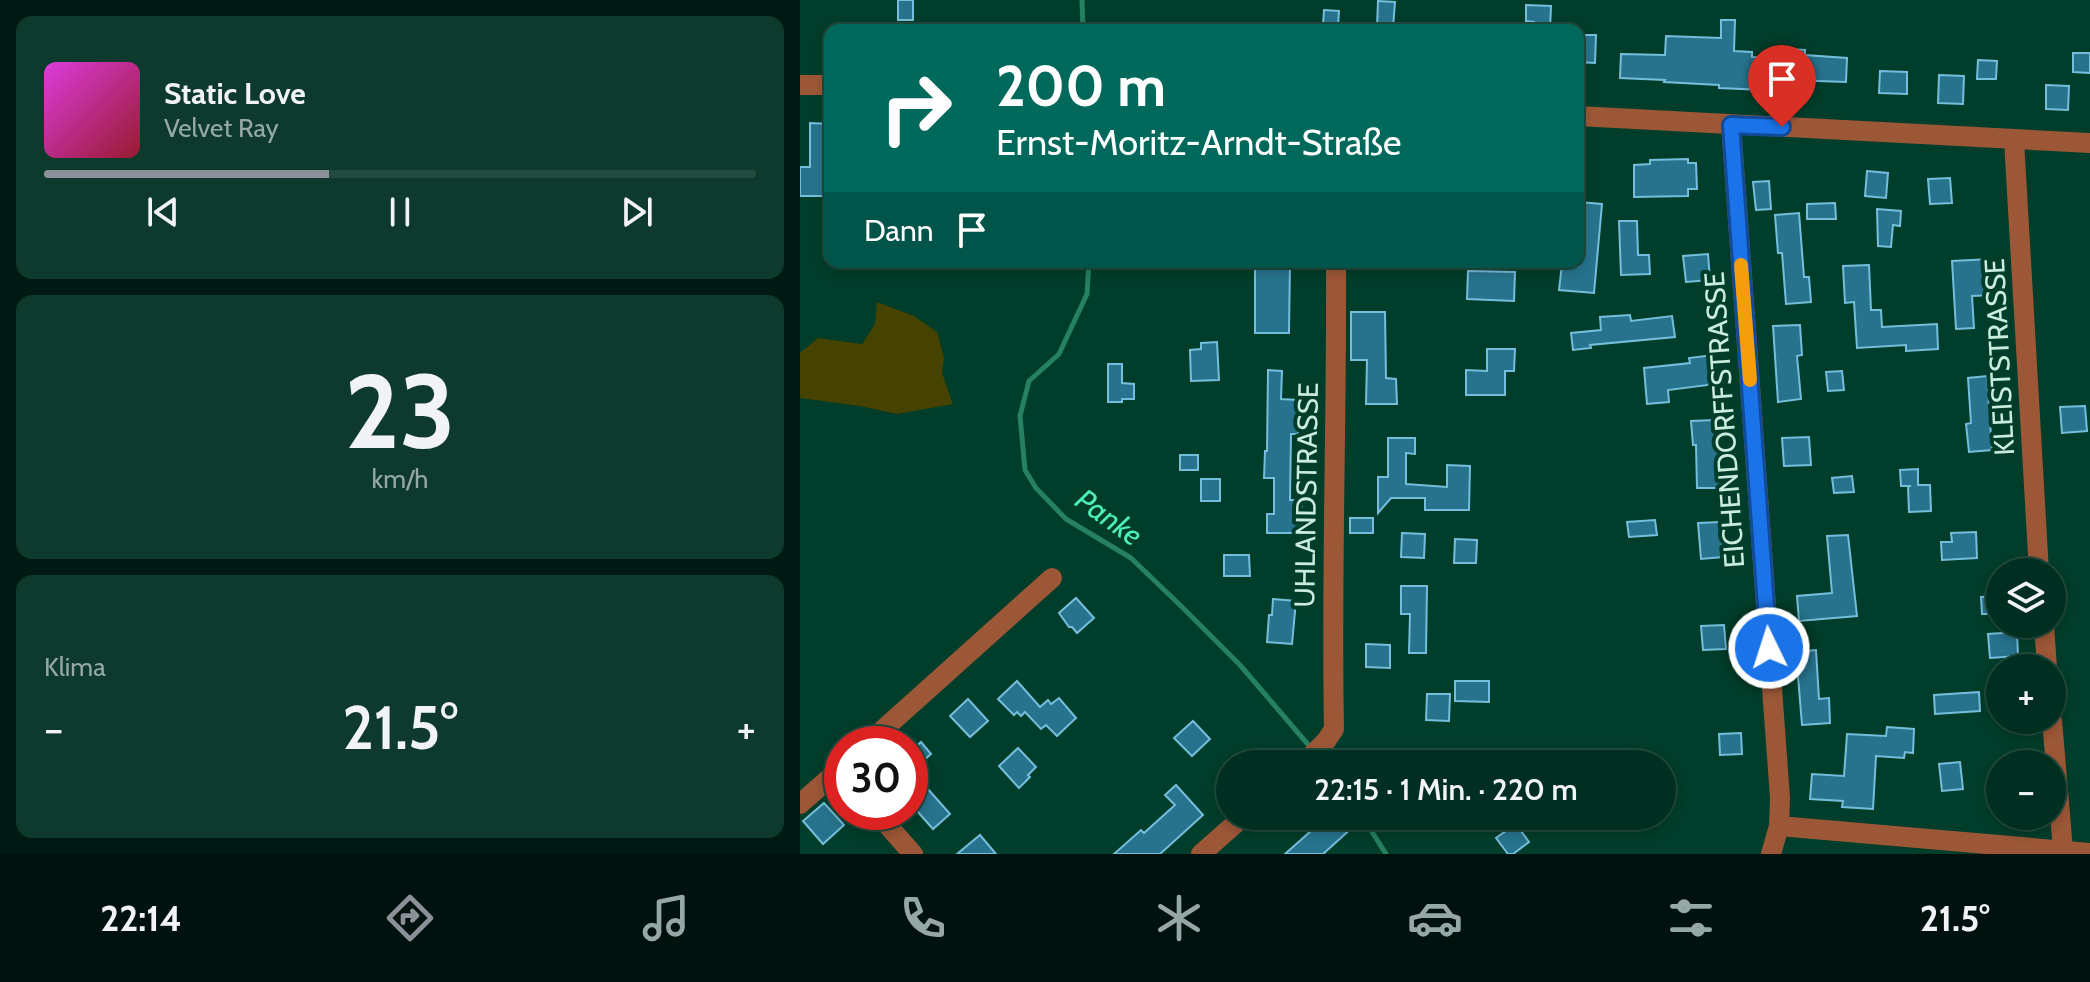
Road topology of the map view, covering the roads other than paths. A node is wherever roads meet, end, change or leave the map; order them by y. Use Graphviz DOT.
graph roads {
  1 [pos="800,85"];
  2 [pos="824,85"];
  3 [pos="1584,116"];
  4 [pos="1731,125"];
  5 [pos="2014,140"];
  6 [pos="2090,143"];
  7 [pos="1336,268"];
  8 [pos="2038,558"];
  9 [pos="1052,578"];
  10 [pos="887,726"];
  11 [pos="2053,734"];
  12 [pos="1316,750"];
  13 [pos="824,784"];
  14 [pos="800,804"];
  15 [pos="1779,826"];
  16 [pos="892,830"];
  17 [pos="1228,830"];
  18 [pos="2063,850"];
  19 [pos="2090,853"];
  20 [pos="913,854"];
  21 [pos="1201,854"];
  22 [pos="1771,854"];
  1 -- 2 [label="street"];
  3 -- 4 [label="street"];
  4 -- 5 [label="street"];
  4 -- 15 [label="street, EICHENDORFFSTRASSE"];
  5 -- 6 [label="street"];
  5 -- 8 [label="street, KLEISTSTRASSE"];
  7 -- 12 [label="street, UHLANDSTRASSE"];
  9 -- 10 [label="street"];
  11 -- 18 [label="street"];
  13 -- 14 [label="street"];
  15 -- 18 [label="street"];
  15 -- 22 [label="street, EICHENDORFFSTRASSE"];
  16 -- 20 [label="street"];
  17 -- 21 [label="street"];
  18 -- 19 [label="street"];
}
